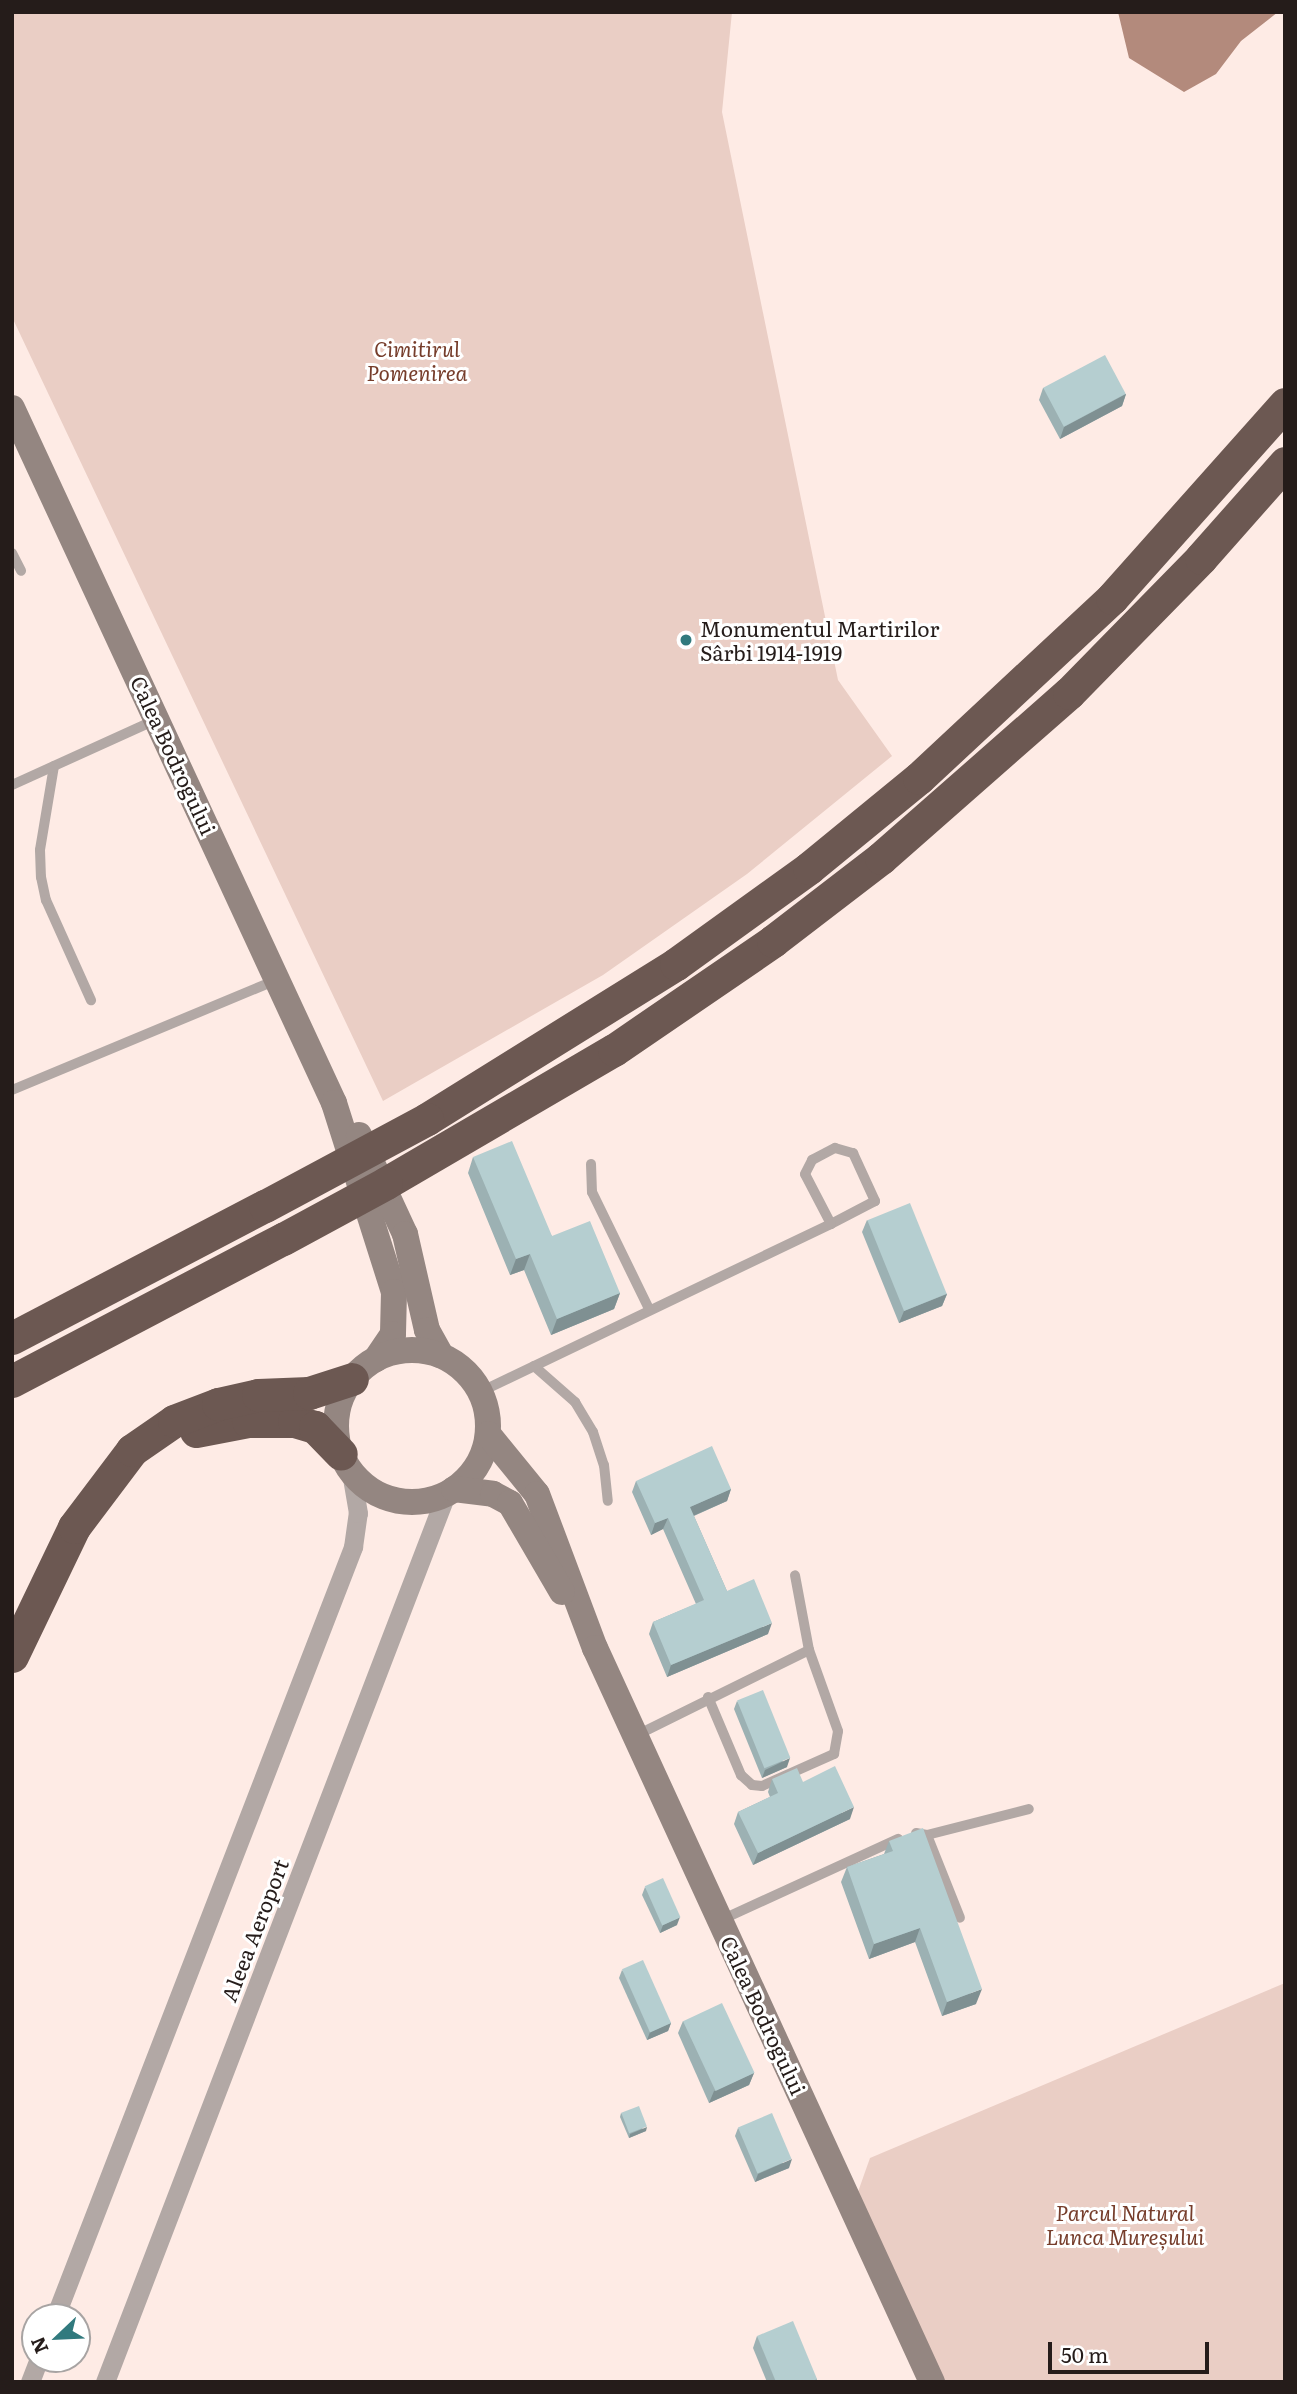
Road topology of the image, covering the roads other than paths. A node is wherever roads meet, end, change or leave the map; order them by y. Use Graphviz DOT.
graph roads {
  1 [pos="1285,404"];
  2 [pos="14,419"];
  3 [pos="1285,463"];
  4 [pos="12,553"];
  5 [pos="21,571"];
  6 [pos="158,719"];
  7 [pos="54,766"];
  8 [pos="12,785"];
  9 [pos="278,979"];
  10 [pos="91,1000"];
  11 [pos="12,1090"];
  12 [pos="334,1103"];
  13 [pos="591,1164"];
  14 [pos="831,1224"];
  15 [pos="649,1309"];
  16 [pos="12,1338"];
  17 [pos="441,1355"];
  18 [pos="534,1366"];
  19 [pos="364,1369"];
  20 [pos="12,1381"];
  21 [pos="480,1392"];
  22 [pos="488,1434"];
  23 [pos="346,1463"];
  24 [pos="102,1489"];
  25 [pos="450,1492"];
  26 [pos="608,1501"];
  27 [pos="795,1575"];
  28 [pos="594,1648"];
  29 [pos="809,1650"];
  30 [pos="12,1656"];
  31 [pos="708,1697"];
  32 [pos="635,1736"];
  33 [pos="1030,1809"];
  34 [pos="927,1835"];
  35 [pos="960,1917"];
  36 [pos="721,1921"];
  37 [pos="60,2303"];
  38 [pos="105,2382"];
  39 [pos="932,2382"];
  1 -- 16 [label="highway, bridge"];
  2 -- 6 [label="main road, Calea Bodrogului"];
  3 -- 20 [label="highway, bridge"];
  4 -- 5 [label="lane"];
  6 -- 7 [label="lane"];
  6 -- 9 [label="main road, Calea Bodrogului"];
  7 -- 8 [label="lane"];
  7 -- 10 [label="lane"];
  9 -- 11 [label="lane"];
  9 -- 12 [label="main road, Calea Bodrogului"];
  12 -- 17 [label="main road, Calea Bodrogului"];
  12 -- 19 [label="main road, Calea Bodrogului"];
  13 -- 15 [label="lane"];
  14 -- 14 [label="lane"];
  14 -- 15 [label="lane"];
  15 -- 18 [label="lane"];
  17 -- 19 [label="main road, Calea Bodrogului"];
  17 -- 21 [label="main road, Calea Bodrogului"];
  18 -- 21 [label="lane"];
  18 -- 26 [label="lane"];
  19 -- 23 [label="main road, Calea Bodrogului"];
  19 -- 24 [label="highway"];
  21 -- 22 [label="main road, Calea Bodrogului"];
  22 -- 25 [label="main road, Calea Bodrogului"];
  22 -- 28 [label="main road, Calea Bodrogului"];
  23 -- 24 [label="highway"];
  23 -- 25 [label="main road, Calea Bodrogului"];
  23 -- 37 [label="street"];
  24 -- 30 [label="highway"];
  25 -- 28 [label="main road, Calea Bodrogului"];
  25 -- 38 [label="street, Aleea Aeroport"];
  27 -- 29 [label="lane"];
  28 -- 32 [label="main road, Calea Bodrogului"];
  29 -- 31 [label="lane"];
  29 -- 31 [label="lane"];
  31 -- 32 [label="lane"];
  32 -- 36 [label="main road, Calea Bodrogului"];
  33 -- 34 [label="lane"];
  34 -- 35 [label="lane"];
  34 -- 36 [label="lane"];
  36 -- 39 [label="main road, Calea Bodrogului"];
}
